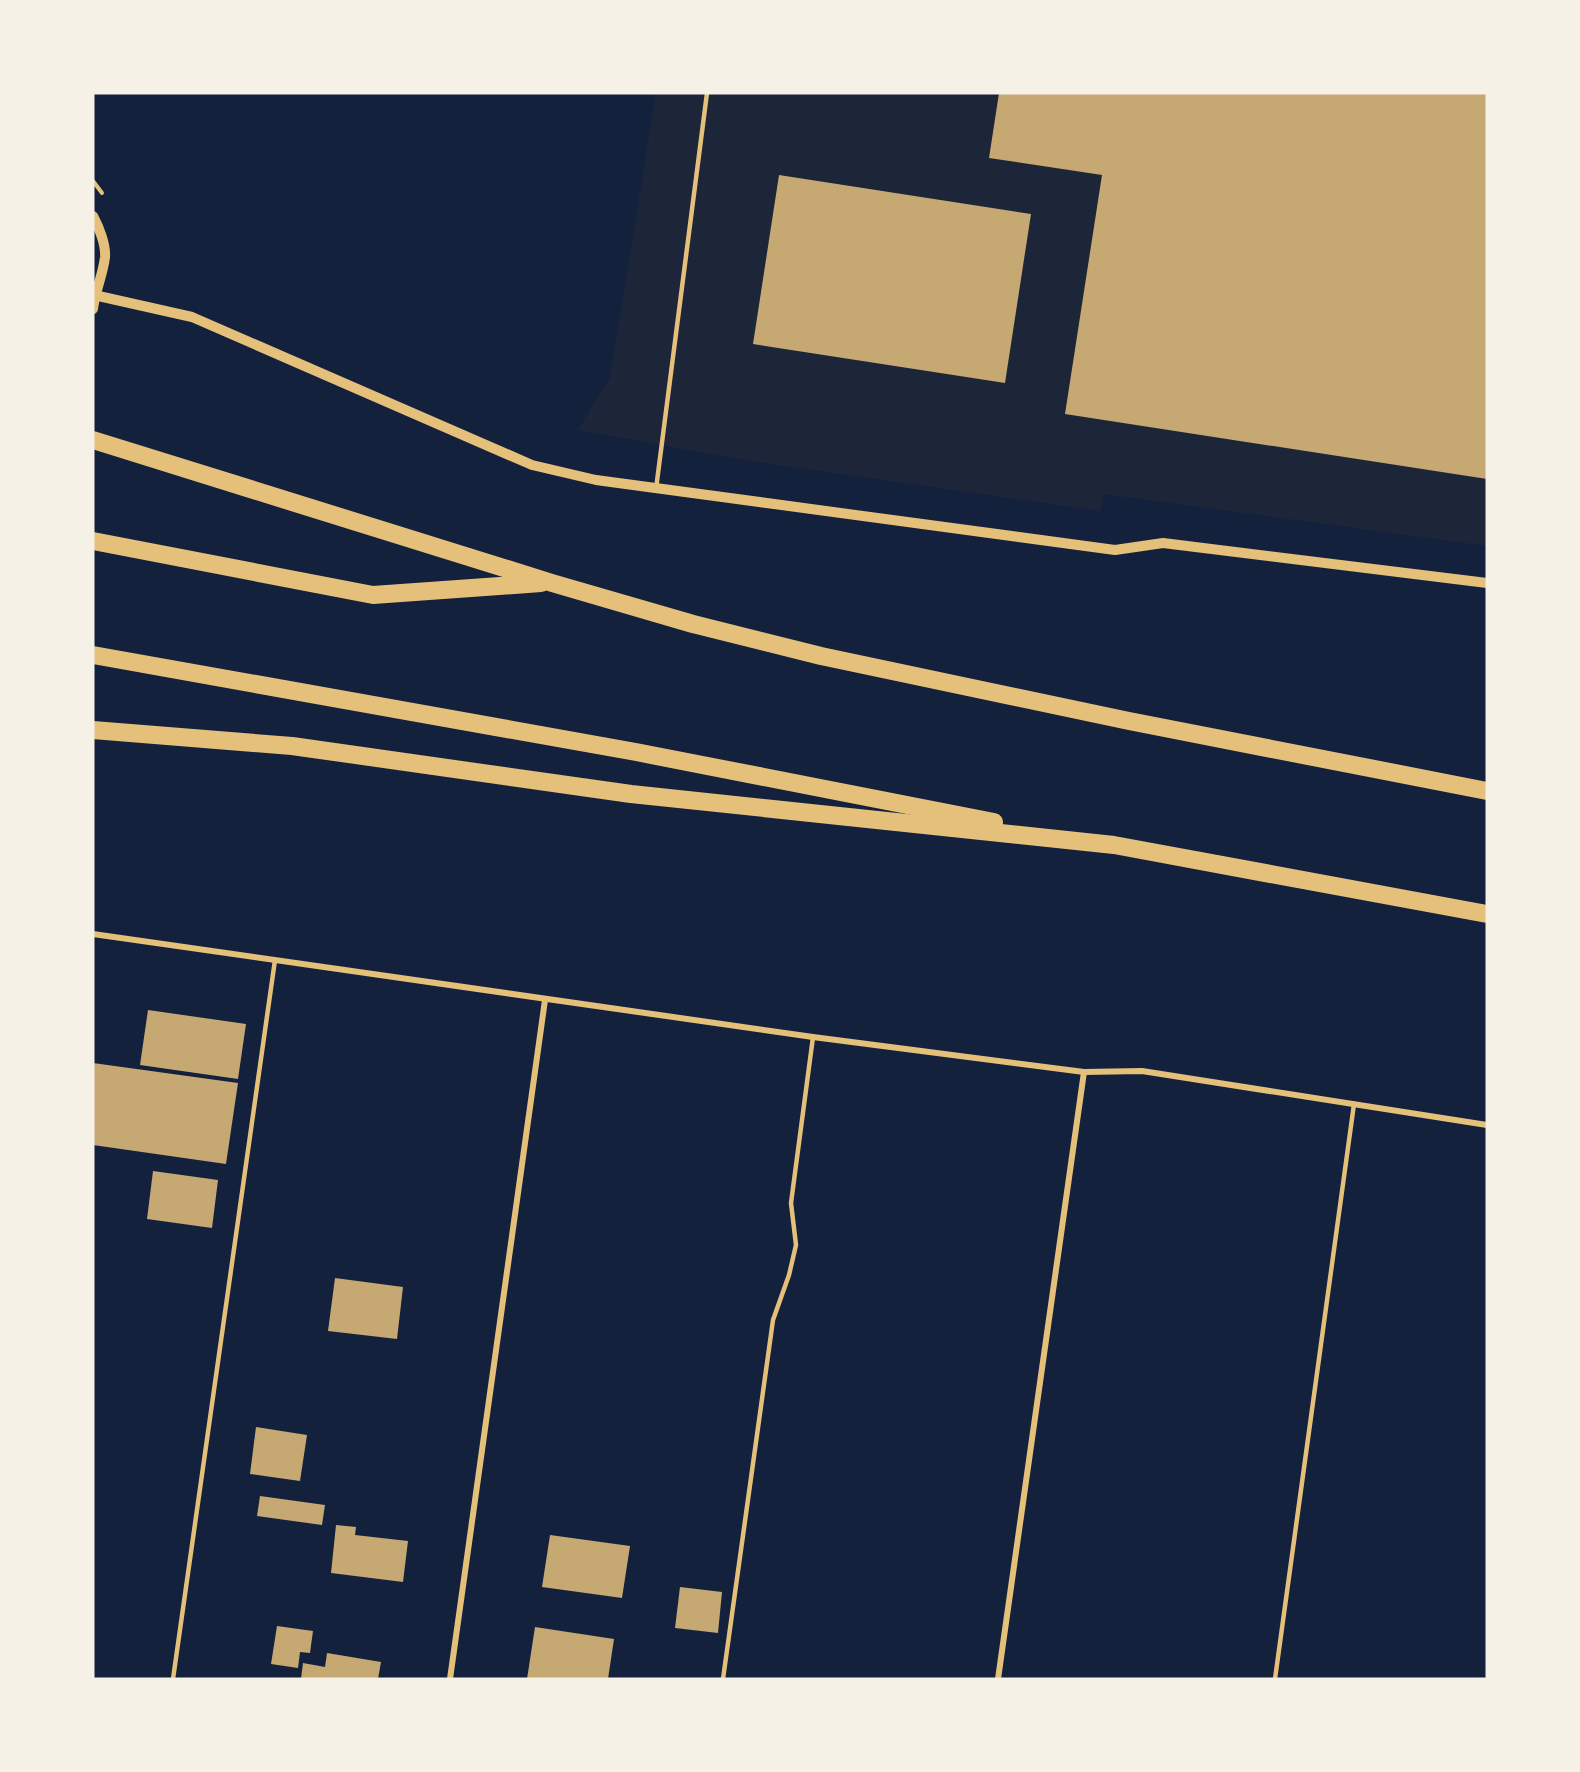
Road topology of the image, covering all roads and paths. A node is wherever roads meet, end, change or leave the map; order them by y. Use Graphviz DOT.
graph roads {
  1 [pos="707,93"];
  2 [pos="93,216"];
  3 [pos="94,293"];
  4 [pos="93,309"];
  5 [pos="93,440"];
  6 [pos="656,489"];
  7 [pos="93,541"];
  8 [pos="552,583"];
  9 [pos="1487,583"];
  10 [pos="93,655"];
  11 [pos="93,730"];
  12 [pos="1487,790"];
  13 [pos="1114,845"];
  14 [pos="1487,914"];
  15 [pos="93,934"];
  16 [pos="275,960"];
  17 [pos="545,1000"];
  18 [pos="813,1037"];
  19 [pos="1084,1072"];
  20 [pos="1354,1104"];
  21 [pos="1487,1125"];
  22 [pos="173,1679"];
  23 [pos="450,1679"];
  24 [pos="723,1679"];
  25 [pos="998,1679"];
  26 [pos="1275,1679"];
  1 -- 6 [label="lane"];
  2 -- 3 [label="street"];
  3 -- 4 [label="street"];
  3 -- 6 [label="street"];
  5 -- 8 [label="highway"];
  6 -- 9 [label="street"];
  7 -- 8 [label="highway"];
  8 -- 12 [label="highway"];
  10 -- 13 [label="highway"];
  11 -- 13 [label="highway"];
  13 -- 14 [label="highway"];
  15 -- 16 [label="street"];
  16 -- 17 [label="street"];
  16 -- 22 [label="lane"];
  17 -- 18 [label="street"];
  17 -- 23 [label="street"];
  18 -- 19 [label="street"];
  18 -- 24 [label="lane"];
  19 -- 20 [label="street"];
  19 -- 25 [label="street"];
  20 -- 21 [label="street"];
  20 -- 26 [label="lane"];
}
